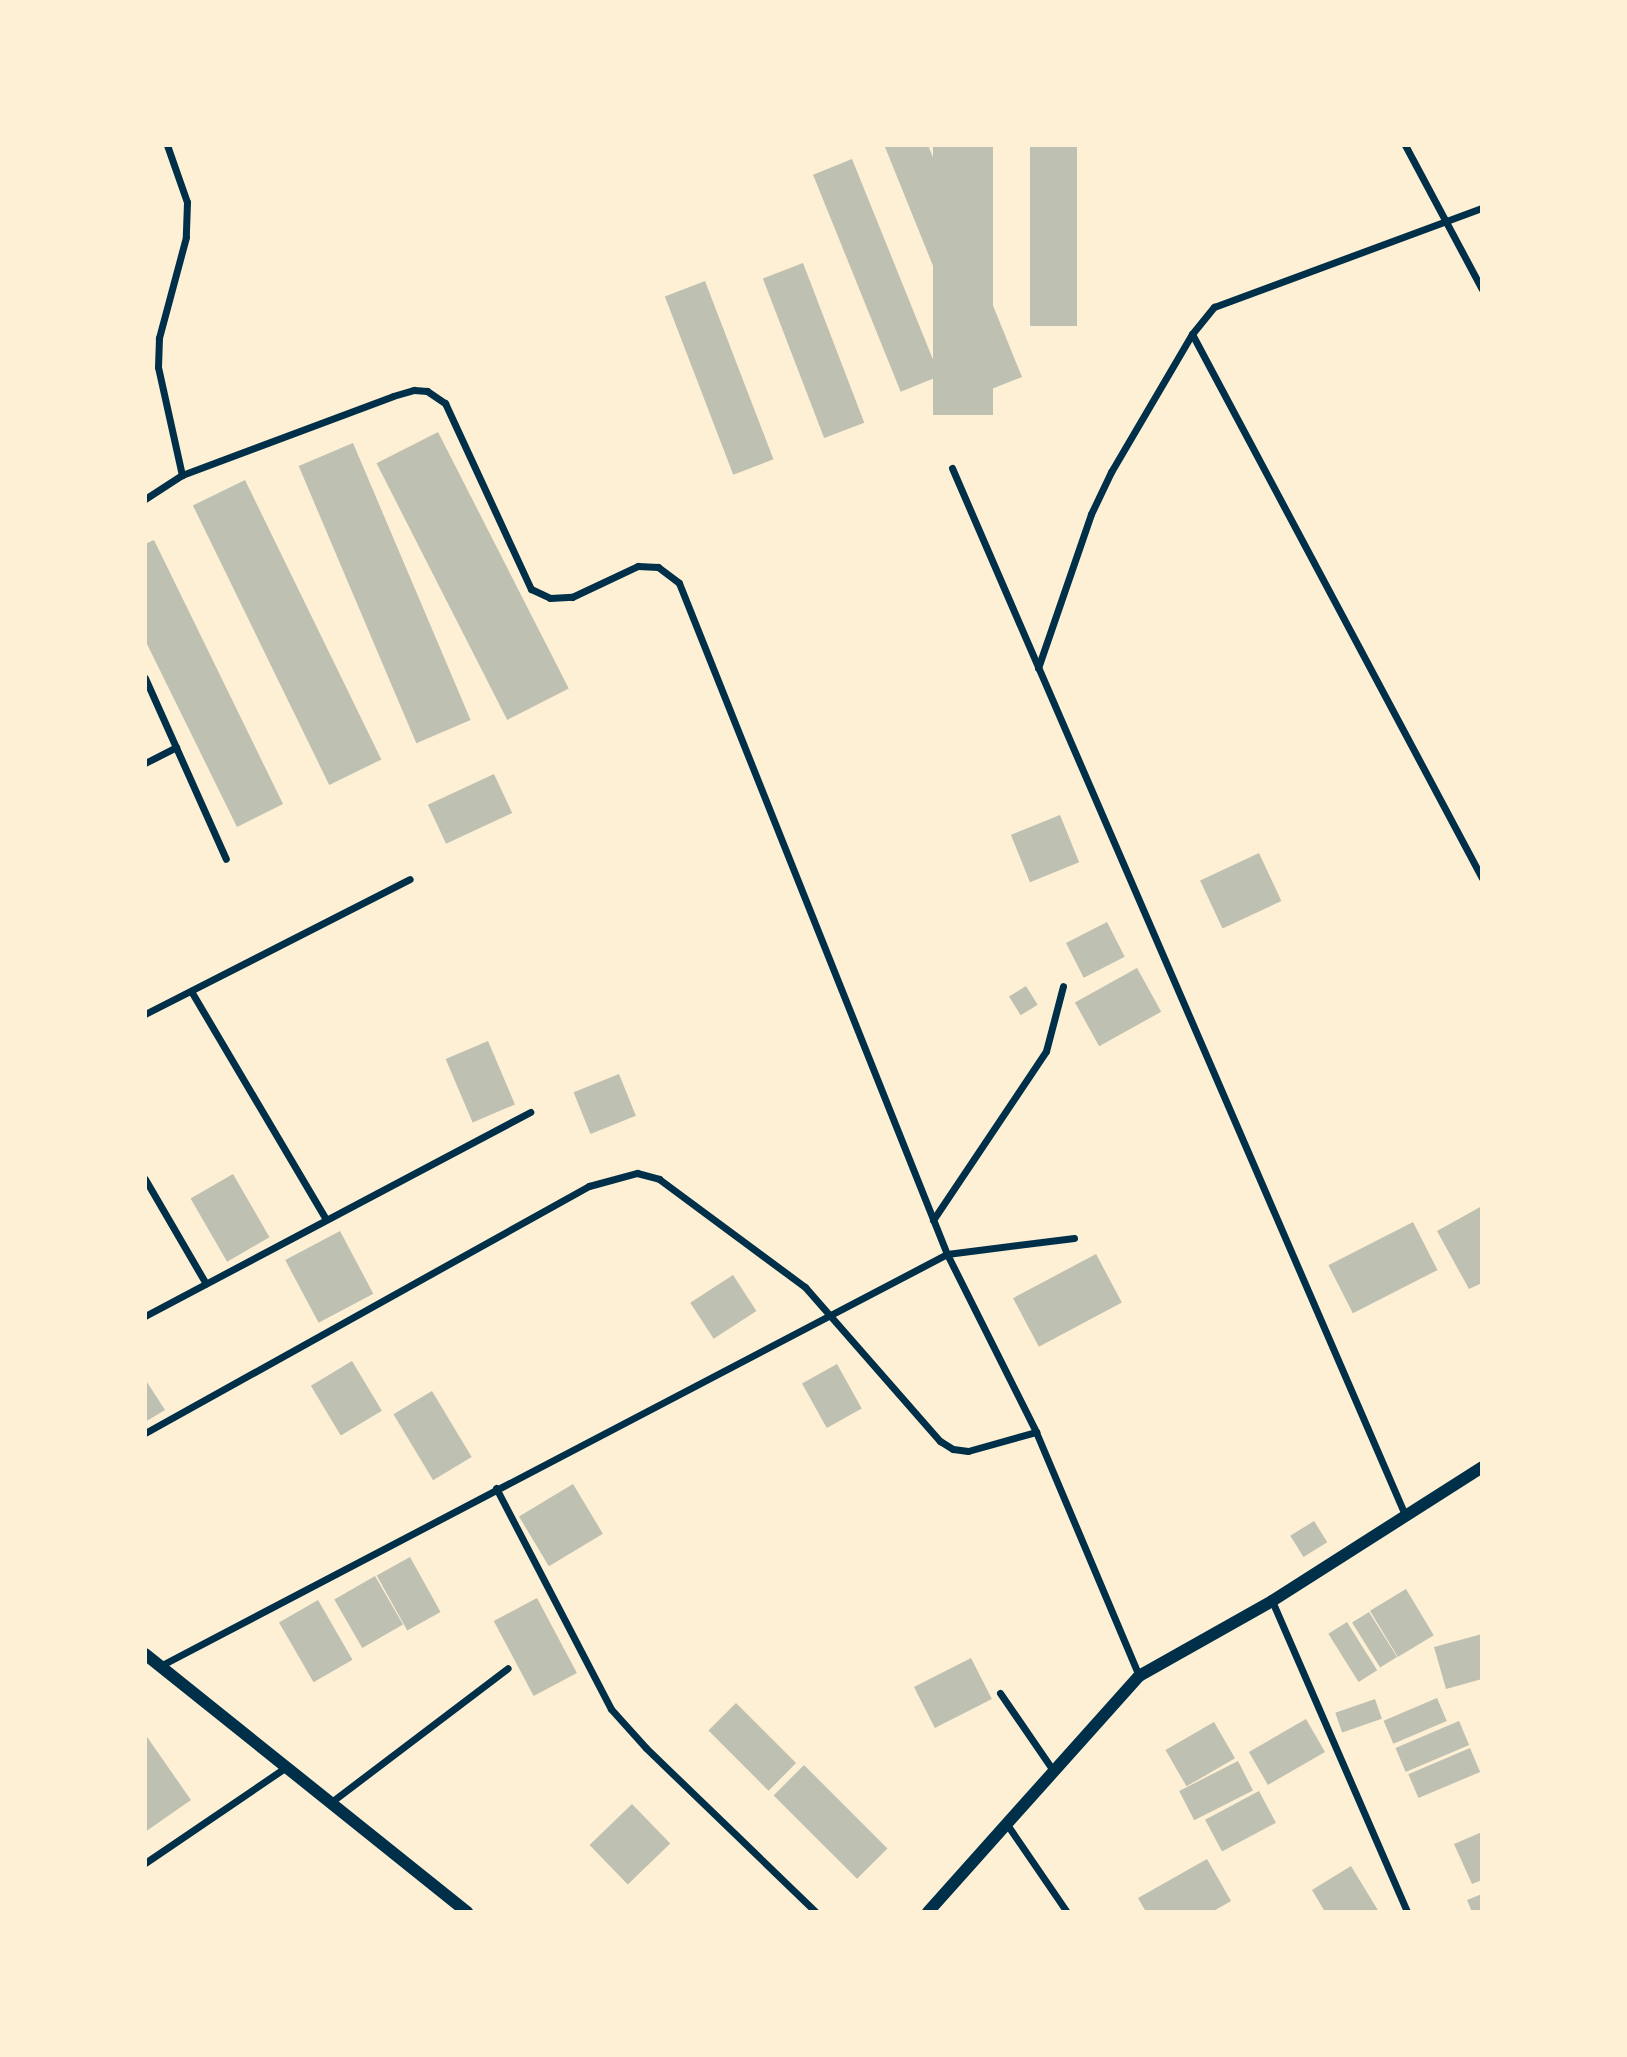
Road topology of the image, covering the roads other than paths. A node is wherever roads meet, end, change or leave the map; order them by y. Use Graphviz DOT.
graph roads {
  1 [pos="167,145"];
  2 [pos="1405,145"];
  3 [pos="1482,208"];
  4 [pos="1445,220"];
  5 [pos="1482,289"];
  6 [pos="1192,334"];
  7 [pos="952,468"];
  8 [pos="182,475"];
  9 [pos="145,499"];
  10 [pos="1038,668"];
  11 [pos="145,678"];
  12 [pos="176,747"];
  13 [pos="145,763"];
  14 [pos="226,859"];
  15 [pos="1482,878"];
  16 [pos="410,879"];
  17 [pos="1063,986"];
  18 [pos="191,990"];
  19 [pos="145,1014"];
  20 [pos="530,1112"];
  21 [pos="145,1179"];
  22 [pos="326,1219"];
  23 [pos="933,1220"];
  24 [pos="1074,1238"];
  25 [pos="947,1254"];
  26 [pos="206,1284"];
  27 [pos="829,1314"];
  28 [pos="145,1316"];
  29 [pos="1036,1432"];
  30 [pos="145,1433"];
  31 [pos="1482,1466"];
  32 [pos="496,1488"];
  33 [pos="1405,1515"];
  34 [pos="1272,1601"];
  35 [pos="145,1654"];
  36 [pos="160,1666"];
  37 [pos="508,1668"];
  38 [pos="1139,1676"];
  39 [pos="1000,1693"];
  40 [pos="285,1768"];
  41 [pos="1053,1770"];
  42 [pos="330,1803"];
  43 [pos="1006,1823"];
  44 [pos="145,1863"];
  45 [pos="467,1912"];
  46 [pos="816,1912"];
  47 [pos="928,1912"];
  48 [pos="1067,1912"];
  49 [pos="1407,1912"];
  1 -- 8 [label="street"];
  2 -- 4 [label="street"];
  3 -- 4 [label="street"];
  4 -- 5 [label="street"];
  4 -- 6 [label="street"];
  6 -- 10 [label="street"];
  6 -- 15 [label="street"];
  7 -- 10 [label="street"];
  8 -- 9 [label="street"];
  8 -- 23 [label="street"];
  10 -- 33 [label="street"];
  11 -- 12 [label="street"];
  12 -- 13 [label="street"];
  12 -- 14 [label="street"];
  16 -- 18 [label="street"];
  17 -- 23 [label="street"];
  18 -- 19 [label="street"];
  18 -- 22 [label="street"];
  20 -- 22 [label="street"];
  21 -- 26 [label="street"];
  22 -- 26 [label="street"];
  23 -- 25 [label="street"];
  24 -- 25 [label="street"];
  25 -- 27 [label="street"];
  25 -- 29 [label="street"];
  26 -- 28 [label="street"];
  27 -- 29 [label="street"];
  27 -- 30 [label="street"];
  27 -- 32 [label="street"];
  29 -- 38 [label="street"];
  31 -- 33 [label="street"];
  32 -- 36 [label="street"];
  32 -- 46 [label="street"];
  33 -- 34 [label="street"];
  34 -- 38 [label="street"];
  34 -- 49 [label="street"];
  35 -- 36 [label="street"];
  36 -- 40 [label="street"];
  37 -- 42 [label="street"];
  38 -- 41 [label="street"];
  39 -- 41 [label="street"];
  40 -- 42 [label="street"];
  40 -- 44 [label="street"];
  41 -- 43 [label="street"];
  42 -- 45 [label="street"];
  43 -- 47 [label="street"];
  43 -- 48 [label="street"];
}
